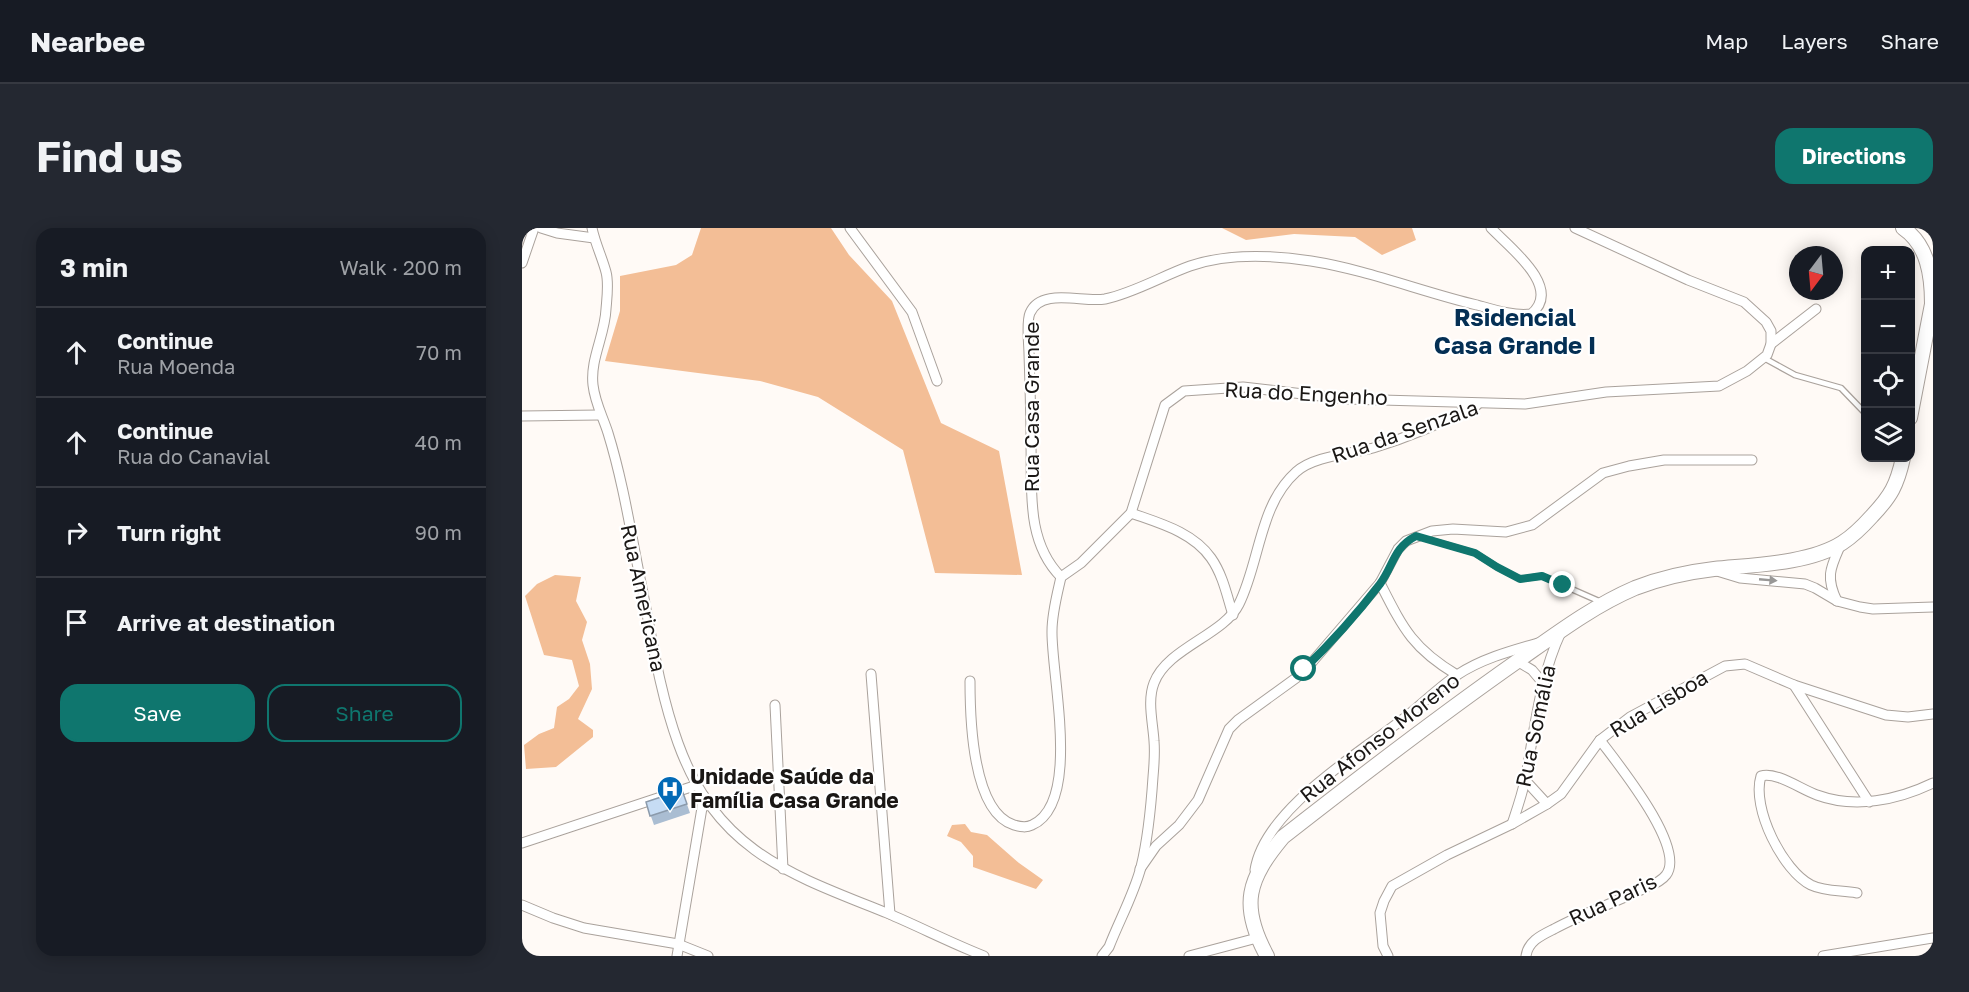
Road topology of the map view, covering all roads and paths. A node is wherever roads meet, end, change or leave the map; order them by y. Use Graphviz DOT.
graph roads {
  1 [pos="534,228"];
  2 [pos="541,228"];
  3 [pos="592,228"];
  4 [pos="850,228"];
  5 [pos="1491,228"];
  6 [pos="1575,228"];
  7 [pos="1903,228"];
  8 [pos="594,238"];
  9 [pos="522,263"];
  10 [pos="1816,309"];
  11 [pos="1772,344"];
  12 [pos="1764,358"];
  13 [pos="937,381"];
  14 [pos="1480,404"];
  15 [pos="1913,408"];
  16 [pos="1861,409"];
  17 [pos="599,415"];
  18 [pos="522,416"];
  19 [pos="1752,460"];
  20 [pos="1902,462"];
  21 [pos="1131,513"];
  22 [pos="1416,536"];
  23 [pos="1841,543"];
  24 [pos="1711,569"];
  25 [pos="1061,577"];
  26 [pos="1380,583"];
  27 [pos="1837,601"];
  28 [pos="1606,604"];
  29 [pos="1933,607"];
  30 [pos="1233,615"];
  31 [pos="1563,629"];
  32 [pos="1549,639"];
  33 [pos="1517,661"];
  34 [pos="871,674"];
  35 [pos="1457,675"];
  36 [pos="970,681"];
  37 [pos="1543,683"];
  38 [pos="1794,685"];
  39 [pos="775,705"];
  40 [pos="1933,714"];
  41 [pos="1600,740"];
  42 [pos="1525,780"];
  43 [pos="1933,783"];
  44 [pos="697,785"];
  45 [pos="704,796"];
  46 [pos="1869,802"];
  47 [pos="1547,804"];
  48 [pos="1512,824"];
  49 [pos="522,843"];
  50 [pos="783,869"];
  51 [pos="1140,869"];
  52 [pos="1254,882"];
  53 [pos="1857,893"];
  54 [pos="522,904"];
  55 [pos="890,914"];
  56 [pos="1257,938"];
  57 [pos="1933,938"];
  58 [pos="678,944"];
  59 [pos="677,956"];
  60 [pos="708,956"];
  61 [pos="984,956"];
  62 [pos="1102,956"];
  63 [pos="1189,956"];
  64 [pos="1267,956"];
  65 [pos="1388,956"];
  66 [pos="1526,956"];
  67 [pos="1823,956"];
  1 -- 9 [label="street"];
  2 -- 8 [label="street"];
  3 -- 8 [label="street, Rua Americana"];
  4 -- 13 [label="street"];
  5 -- 25 [label="street, Rua Casa Grande"];
  6 -- 11 [label="street"];
  7 -- 15 [label="main road"];
  8 -- 17 [label="street, Rua Americana"];
  10 -- 11 [label="street"];
  11 -- 12 [label="street, Rua da Senzala"];
  12 -- 14 [label="street, Rua da Senzala"];
  12 -- 16 [label="lane"];
  14 -- 21 [label="street, Rua do Engenho"];
  14 -- 30 [label="street, Rua da Senzala"];
  17 -- 18 [label="street"];
  17 -- 44 [label="street, Rua Americana"];
  19 -- 22 [label="street"];
  20 -- 23 [label="main road, Rua Afonso Moreno"];
  21 -- 25 [label="street, Rua do Engenho"];
  21 -- 30 [label="street"];
  22 -- 26 [label="street"];
  22 -- 28 [label="lane"];
  23 -- 24 [label="main road, Rua Afonso Moreno"];
  23 -- 27 [label="street"];
  24 -- 27 [label="street, one-way"];
  24 -- 28 [label="main road, Rua Afonso Moreno"];
  25 -- 36 [label="street"];
  26 -- 35 [label="street"];
  26 -- 51 [label="street"];
  27 -- 29 [label="street"];
  28 -- 31 [label="main road, Rua Afonso Moreno"];
  30 -- 51 [label="street"];
  31 -- 32 [label="main road, Rua Afonso Moreno"];
  31 -- 37 [label="street, Rua Somália"];
  32 -- 33 [label="main road, Rua Afonso Moreno"];
  32 -- 35 [label="street, Rua Afonso Moreno"];
  33 -- 37 [label="street"];
  33 -- 52 [label="main road, Rua Afonso Moreno"];
  34 -- 55 [label="street"];
  35 -- 52 [label="street, Rua Afonso Moreno"];
  37 -- 42 [label="street, Rua Somália"];
  38 -- 40 [label="street, Rua Lisboa"];
  38 -- 41 [label="street, Rua Lisboa"];
  38 -- 46 [label="street"];
  39 -- 50 [label="street"];
  41 -- 47 [label="street, Rua Lisboa"];
  41 -- 66 [label="street, Rua Paris"];
  42 -- 47 [label="street"];
  42 -- 48 [label="street, Rua Somália"];
  43 -- 46 [label="street"];
  44 -- 45 [label="street, Rua Americana"];
  44 -- 49 [label="street"];
  45 -- 50 [label="street, Rua Americana"];
  45 -- 58 [label="street"];
  46 -- 53 [label="street"];
  47 -- 48 [label="street, Rua Lisboa"];
  48 -- 65 [label="street, Rua Lisboa"];
  50 -- 55 [label="street, Rua Americana"];
  51 -- 62 [label="street"];
  52 -- 56 [label="main road, Rua Afonso Moreno"];
  54 -- 58 [label="street"];
  55 -- 61 [label="street, Rua Americana"];
  56 -- 63 [label="street"];
  56 -- 64 [label="main road, Rua Afonso Moreno"];
  57 -- 67 [label="street"];
  58 -- 59 [label="street"];
  58 -- 60 [label="street"];
}
